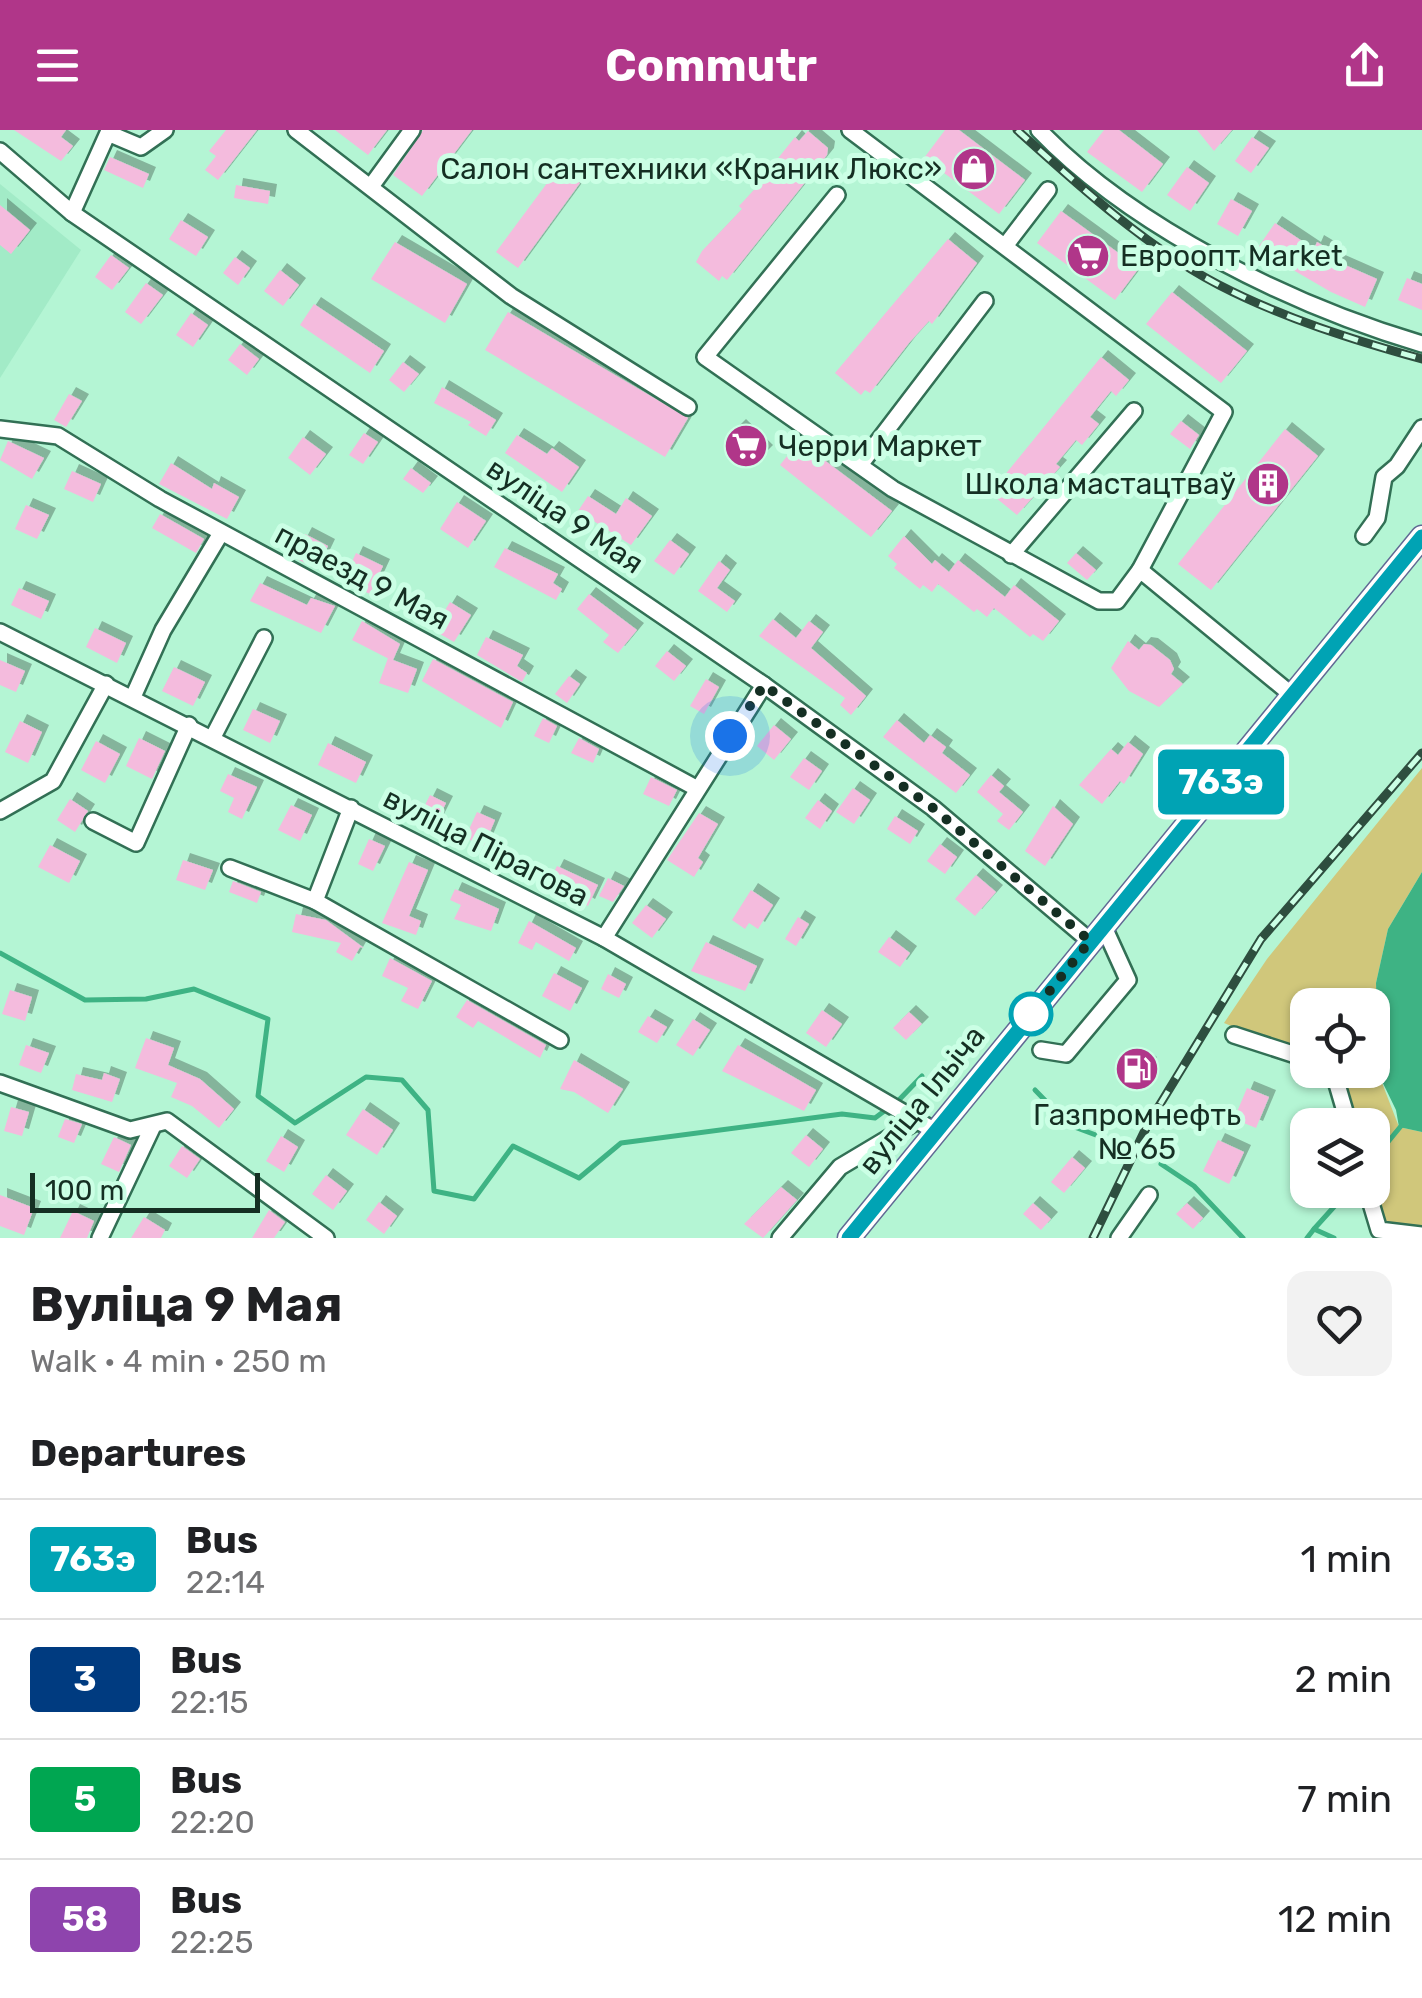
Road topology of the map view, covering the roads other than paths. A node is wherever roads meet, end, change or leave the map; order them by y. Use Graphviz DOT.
graph roads {
  1 [pos="166,130"];
  2 [pos="296,130"];
  3 [pos="412,130"];
  4 [pos="850,130"];
  5 [pos="1039,130"];
  6 [pos="109,132"];
  7 [pos="0,150"];
  8 [pos="372,185"];
  9 [pos="1048,190"];
  10 [pos="837,194"];
  11 [pos="72,213"];
  12 [pos="1005,246"];
  13 [pos="984,301"];
  14 [pos="1422,344"];
  15 [pos="688,407"];
  16 [pos="1134,411"];
  17 [pos="1422,428"];
  18 [pos="0,429"];
  19 [pos="860,465"];
  20 [pos="221,532"];
  21 [pos="1364,536"];
  22 [pos="1422,537"];
  23 [pos="1012,555"];
  24 [pos="1140,570"];
  25 [pos="0,632"];
  26 [pos="264,638"];
  27 [pos="106,684"];
  28 [pos="764,685"];
  29 [pos="1292,695"];
  30 [pos="134,697"];
  31 [pos="189,725"];
  32 [pos="213,737"];
  33 [pos="696,788"];
  34 [pos="351,808"];
  35 [pos="0,811"];
  36 [pos="92,822"];
  37 [pos="230,868"];
  38 [pos="314,901"];
  39 [pos="1097,933"];
  40 [pos="604,938"];
  41 [pos="1234,1035"];
  42 [pos="560,1040"];
  43 [pos="1041,1050"];
  44 [pos="1290,1054"];
  45 [pos="0,1082"];
  46 [pos="926,1126"];
  47 [pos="152,1128"];
  48 [pos="1149,1195"];
  49 [pos="1372,1208"];
  50 [pos="1378,1234"];
  51 [pos="1422,1235"];
  52 [pos="100,1238"];
  53 [pos="326,1238"];
  54 [pos="780,1238"];
  55 [pos="849,1238"];
  56 [pos="1119,1238"];
  1 -- 6 [label="street"];
  2 -- 8 [label="street"];
  3 -- 8 [label="street"];
  4 -- 12 [label="street"];
  5 -- 14 [label="street"];
  6 -- 11 [label="street"];
  7 -- 11 [label="street, вуліца 9 Мая"];
  8 -- 15 [label="street"];
  9 -- 12 [label="street"];
  10 -- 19 [label="street"];
  11 -- 28 [label="street, вуліца 9 Мая"];
  12 -- 24 [label="street"];
  13 -- 19 [label="street"];
  16 -- 23 [label="street"];
  17 -- 21 [label="street"];
  18 -- 20 [label="street, праезд 9 Мая"];
  19 -- 23 [label="street"];
  20 -- 30 [label="street"];
  20 -- 33 [label="street, праезд 9 Мая"];
  22 -- 29 [label="main road, вуліца Ільіча"];
  23 -- 24 [label="street"];
  24 -- 29 [label="street"];
  25 -- 27 [label="street, вуліца Пірагова"];
  26 -- 32 [label="street"];
  27 -- 30 [label="street, вуліца Пірагова"];
  27 -- 35 [label="street"];
  28 -- 33 [label="street"];
  28 -- 39 [label="street, вуліца 9 Мая"];
  29 -- 39 [label="main road, вуліца Ільіча"];
  30 -- 31 [label="street, вуліца Пірагова"];
  31 -- 32 [label="street, вуліца Пірагова"];
  31 -- 36 [label="street"];
  32 -- 34 [label="street, вуліца Пірагова"];
  33 -- 40 [label="street"];
  34 -- 38 [label="street"];
  34 -- 40 [label="street, вуліца Пірагова"];
  37 -- 38 [label="street"];
  38 -- 42 [label="street"];
  39 -- 43 [label="street"];
  39 -- 46 [label="main road, вуліца Ільіча"];
  40 -- 46 [label="street, вуліца Пірагова"];
  41 -- 44 [label="street"];
  45 -- 47 [label="street"];
  46 -- 54 [label="street"];
  46 -- 55 [label="main road, вуліца Ільіча"];
  47 -- 52 [label="street"];
  47 -- 53 [label="street"];
  48 -- 56 [label="street"];
  49 -- 50 [label="street"];
  50 -- 51 [label="street"];
}
